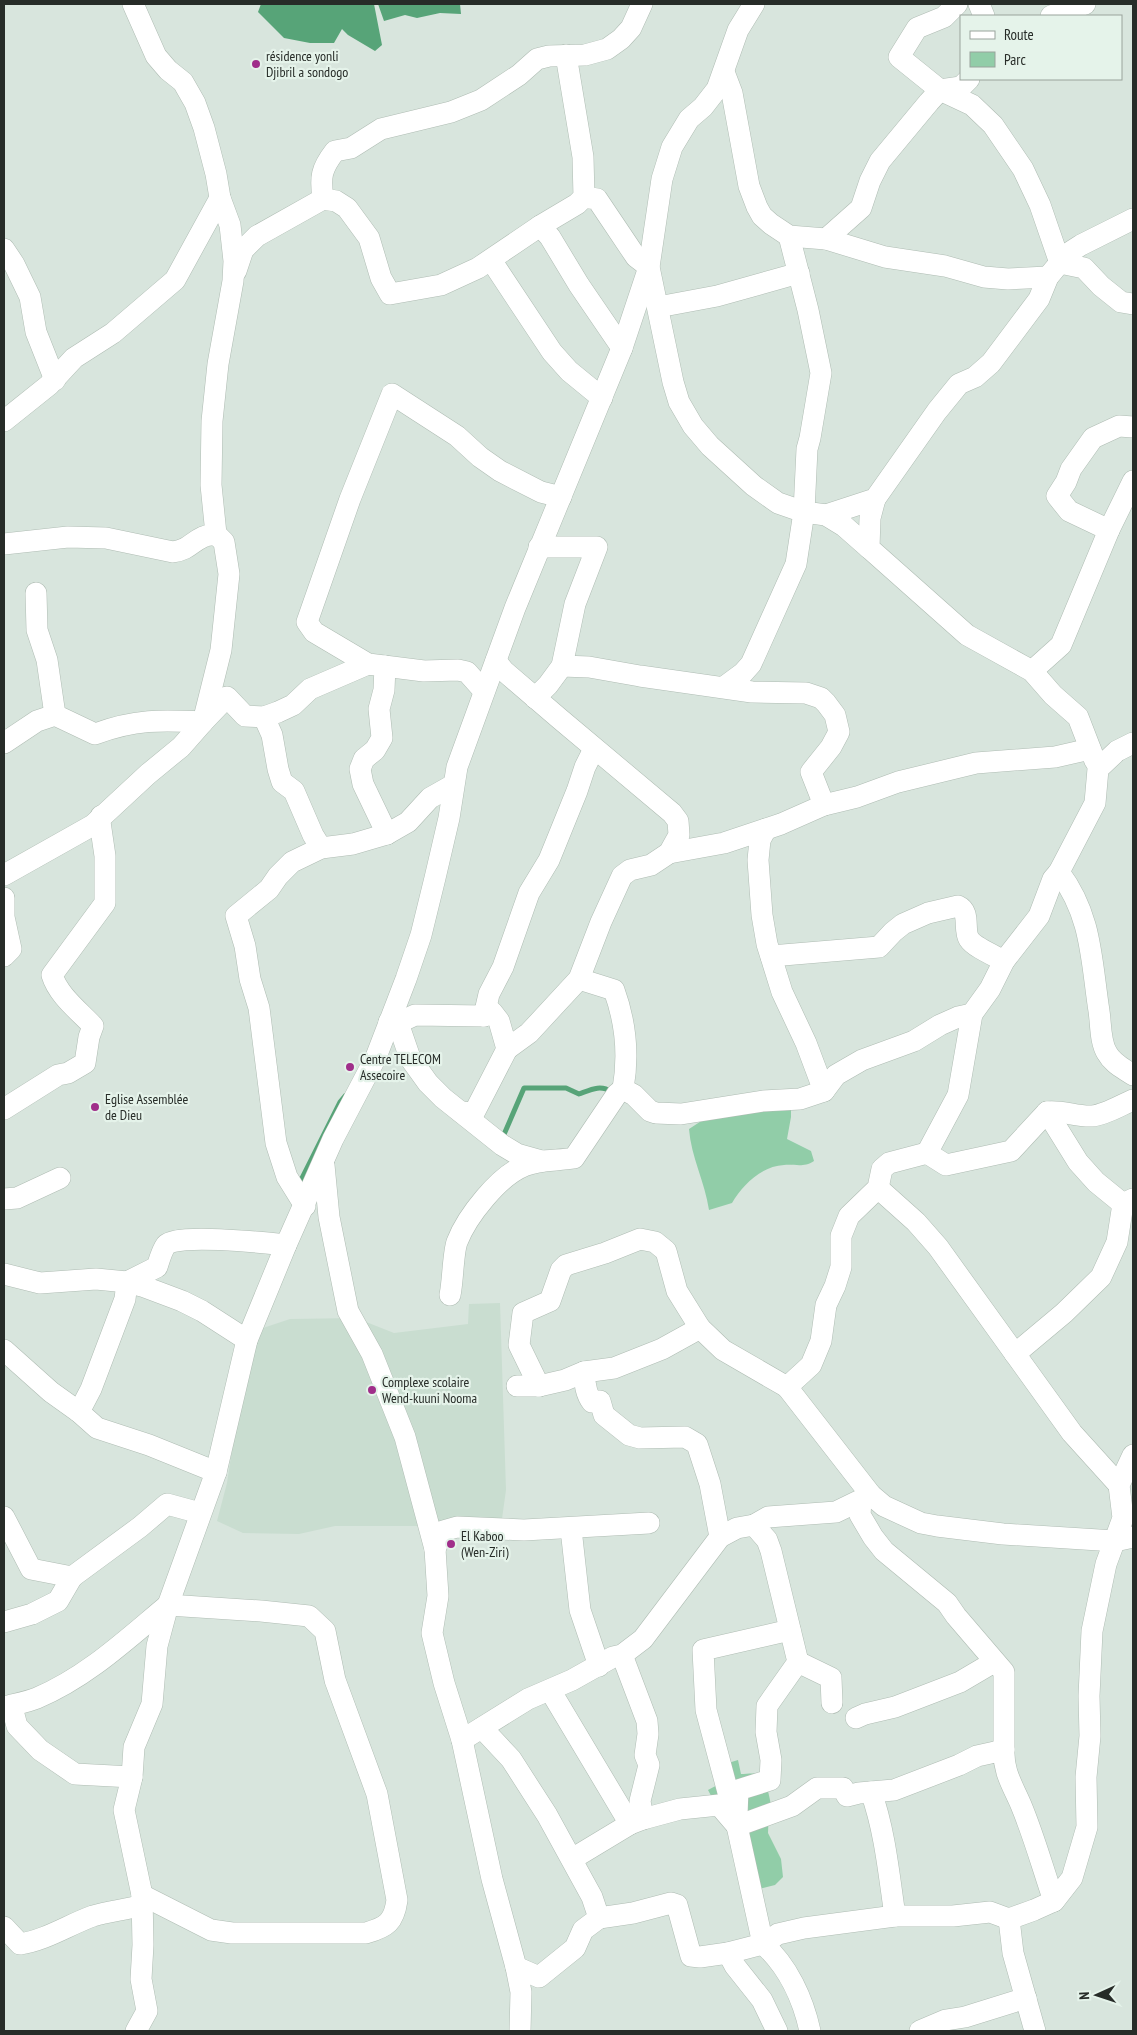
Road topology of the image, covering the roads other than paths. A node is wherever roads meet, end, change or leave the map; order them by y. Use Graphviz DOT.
graph roads {
  1 [pos="133,4"];
  2 [pos="642,4"];
  3 [pos="754,4"];
  4 [pos="957,4"];
  5 [pos="1085,4"];
  6 [pos="1054,15"];
  7 [pos="566,55"];
  8 [pos="724,72"];
  9 [pos="968,80"];
  10 [pos="940,90"];
  11 [pos="584,196"];
  12 [pos="220,198"];
  13 [pos="322,199"];
  14 [pos="1133,219"];
  15 [pos="540,226"];
  16 [pos="788,236"];
  17 [pos="826,240"];
  18 [pos="4,249"];
  19 [pos="491,260"];
  20 [pos="649,267"];
  21 [pos="1054,270"];
  22 [pos="799,273"];
  23 [pos="232,281"];
  24 [pos="1133,304"];
  25 [pos="658,307"];
  26 [pos="622,348"];
  27 [pos="55,380"];
  28 [pos="602,398"];
  29 [pos="4,421"];
  30 [pos="1133,427"];
  31 [pos="1133,482"];
  32 [pos="561,497"];
  33 [pos="874,499"];
  34 [pos="804,512"];
  35 [pos="826,515"];
  36 [pos="1109,530"];
  37 [pos="216,534"];
  38 [pos="4,544"];
  39 [pos="539,547"];
  40 [pos="869,548"];
  41 [pos="36,593"];
  42 [pos="496,661"];
  43 [pos="751,664"];
  44 [pos="376,665"];
  45 [pos="562,666"];
  46 [pos="1032,671"];
  47 [pos="724,687"];
  48 [pos="484,690"];
  49 [pos="752,692"];
  50 [pos="536,698"];
  51 [pos="56,715"];
  52 [pos="264,717"];
  53 [pos="203,722"];
  54 [pos="4,743"];
  55 [pos="1133,743"];
  56 [pos="594,749"];
  57 [pos="1090,749"];
  58 [pos="1098,769"];
  59 [pos="453,785"];
  60 [pos="824,804"];
  61 [pos="101,816"];
  62 [pos="766,829"];
  63 [pos="386,834"];
  64 [pos="321,848"];
  65 [pos="669,853"];
  66 [pos="1059,872"];
  67 [pos="4,874"];
  68 [pos="4,898"];
  69 [pos="4,956"];
  70 [pos="771,956"];
  71 [pos="1004,961"];
  72 [pos="579,978"];
  73 [pos="972,1014"];
  74 [pos="484,1016"];
  75 [pos="394,1022"];
  76 [pos="508,1049"];
  77 [pos="1133,1075"];
  78 [pos="623,1089"];
  79 [pos="824,1092"];
  80 [pos="1133,1100"];
  81 [pos="4,1109"];
  82 [pos="461,1112"];
  83 [pos="1047,1112"];
  84 [pos="927,1153"];
  85 [pos="324,1161"];
  86 [pos="542,1161"];
  87 [pos="60,1178"];
  88 [pos="878,1188"];
  89 [pos="4,1199"];
  90 [pos="1128,1201"];
  91 [pos="304,1206"];
  92 [pos="286,1245"];
  93 [pos="4,1274"];
  94 [pos="127,1282"];
  95 [pos="450,1295"];
  96 [pos="700,1328"];
  97 [pos="247,1340"];
  98 [pos="4,1350"];
  99 [pos="1015,1354"];
  100 [pos="584,1372"];
  101 [pos="517,1386"];
  102 [pos="539,1386"];
  103 [pos="787,1387"];
  104 [pos="79,1412"];
  105 [pos="1133,1455"];
  106 [pos="216,1472"];
  107 [pos="1119,1485"];
  108 [pos="866,1498"];
  109 [pos="200,1513"];
  110 [pos="4,1517"];
  111 [pos="649,1523"];
  112 [pos="754,1525"];
  113 [pos="571,1528"];
  114 [pos="720,1537"];
  115 [pos="1124,1539"];
  116 [pos="435,1549"];
  117 [pos="72,1577"];
  118 [pos="168,1605"];
  119 [pos="4,1622"];
  120 [pos="790,1630"];
  121 [pos="622,1655"];
  122 [pos="798,1662"];
  123 [pos="994,1662"];
  124 [pos="599,1666"];
  125 [pos="550,1690"];
  126 [pos="832,1703"];
  127 [pos="4,1707"];
  128 [pos="856,1718"];
  129 [pos="482,1728"];
  130 [pos="462,1740"];
  131 [pos="1004,1750"];
  132 [pos="132,1777"];
  133 [pos="871,1792"];
  134 [pos="636,1822"];
  135 [pos="737,1826"];
  136 [pos="572,1859"];
  137 [pos="142,1900"];
  138 [pos="1054,1901"];
  139 [pos="896,1916"];
  140 [pos="599,1918"];
  141 [pos="1009,1918"];
  142 [pos="4,1927"];
  143 [pos="763,1944"];
  144 [pos="12,1949"];
  145 [pos="728,1954"];
  146 [pos="516,1967"];
  147 [pos="1026,1998"];
  148 [pos="136,2031"];
  149 [pos="520,2031"];
  150 [pos="776,2031"];
  151 [pos="810,2031"];
  152 [pos="920,2031"];
  153 [pos="1035,2031"];
  1 -- 12 [label="street"];
  2 -- 7 [label="street"];
  3 -- 8 [label="street"];
  4 -- 10 [label="street"];
  5 -- 6 [label="street"];
  7 -- 11 [label="street"];
  7 -- 13 [label="street"];
  8 -- 16 [label="street"];
  8 -- 20 [label="street"];
  9 -- 10 [label="street"];
  10 -- 17 [label="street"];
  10 -- 21 [label="street"];
  11 -- 15 [label="street"];
  11 -- 20 [label="street"];
  12 -- 23 [label="street"];
  12 -- 27 [label="street"];
  13 -- 19 [label="street"];
  13 -- 23 [label="street"];
  14 -- 21 [label="street"];
  15 -- 19 [label="street"];
  15 -- 26 [label="street"];
  16 -- 17 [label="street"];
  16 -- 22 [label="street"];
  17 -- 21 [label="street"];
  18 -- 27 [label="street"];
  19 -- 28 [label="street"];
  20 -- 25 [label="street"];
  20 -- 26 [label="street"];
  21 -- 24 [label="street"];
  21 -- 33 [label="street"];
  22 -- 25 [label="street"];
  22 -- 34 [label="street"];
  23 -- 37 [label="street"];
  25 -- 34 [label="street"];
  26 -- 28 [label="street"];
  27 -- 29 [label="street"];
  28 -- 32 [label="street"];
  30 -- 36 [label="street"];
  31 -- 36 [label="street"];
  32 -- 39 [label="street"];
  32 -- 44 [label="street"];
  33 -- 35 [label="street"];
  33 -- 40 [label="street"];
  34 -- 35 [label="street"];
  34 -- 43 [label="street"];
  35 -- 40 [label="street"];
  36 -- 46 [label="street"];
  37 -- 38 [label="street"];
  37 -- 53 [label="street"];
  39 -- 42 [label="street"];
  39 -- 45 [label="street"];
  40 -- 46 [label="street"];
  41 -- 51 [label="street"];
  42 -- 48 [label="street"];
  42 -- 50 [label="street"];
  43 -- 47 [label="street"];
  43 -- 49 [label="street"];
  44 -- 48 [label="street"];
  44 -- 52 [label="street"];
  44 -- 63 [label="street"];
  45 -- 47 [label="street"];
  45 -- 50 [label="street"];
  46 -- 57 [label="street"];
  47 -- 49 [label="street"];
  48 -- 59 [label="street"];
  49 -- 60 [label="street"];
  50 -- 56 [label="street"];
  51 -- 53 [label="street"];
  51 -- 54 [label="street"];
  52 -- 53 [label="street"];
  52 -- 64 [label="street"];
  53 -- 61 [label="street"];
  55 -- 58 [label="street"];
  56 -- 65 [label="street"];
  56 -- 74 [label="street"];
  57 -- 58 [label="street"];
  57 -- 60 [label="street"];
  58 -- 66 [label="street"];
  59 -- 63 [label="street"];
  59 -- 75 [label="street"];
  60 -- 62 [label="street"];
  61 -- 67 [label="street"];
  61 -- 81 [label="street"];
  62 -- 65 [label="street"];
  62 -- 70 [label="street"];
  63 -- 64 [label="street"];
  64 -- 91 [label="street"];
  65 -- 72 [label="street"];
  66 -- 71 [label="street"];
  66 -- 77 [label="street"];
  68 -- 69 [label="street"];
  70 -- 71 [label="street"];
  70 -- 79 [label="street"];
  71 -- 73 [label="street"];
  72 -- 76 [label="street"];
  72 -- 78 [label="street"];
  73 -- 79 [label="street"];
  73 -- 84 [label="street"];
  74 -- 75 [label="street"];
  74 -- 76 [label="street"];
  75 -- 82 [label="street"];
  75 -- 85 [label="street"];
  76 -- 82 [label="street"];
  78 -- 79 [label="street"];
  78 -- 86 [label="street"];
  80 -- 83 [label="street"];
  82 -- 86 [label="street"];
  83 -- 84 [label="street"];
  83 -- 90 [label="street"];
  84 -- 88 [label="street"];
  85 -- 91 [label="street"];
  85 -- 116 [label="street"];
  86 -- 95 [label="street"];
  87 -- 89 [label="street"];
  88 -- 99 [label="street"];
  88 -- 103 [label="street"];
  90 -- 99 [label="street"];
  91 -- 92 [label="street"];
  92 -- 94 [label="street"];
  92 -- 97 [label="street"];
  93 -- 94 [label="street"];
  94 -- 97 [label="street"];
  94 -- 104 [label="street"];
  96 -- 100 [label="street"];
  96 -- 102 [label="street"];
  96 -- 103 [label="street"];
  97 -- 106 [label="street"];
  98 -- 104 [label="street"];
  99 -- 107 [label="street"];
  100 -- 102 [label="street"];
  100 -- 114 [label="street"];
  101 -- 102 [label="street"];
  103 -- 108 [label="street"];
  104 -- 106 [label="street"];
  105 -- 107 [label="street"];
  106 -- 109 [label="street"];
  107 -- 115 [label="street"];
  108 -- 112 [label="street"];
  108 -- 115 [label="street"];
  108 -- 123 [label="street"];
  109 -- 117 [label="street"];
  109 -- 118 [label="street"];
  110 -- 117 [label="street"];
  111 -- 113 [label="street"];
  112 -- 114 [label="street"];
  112 -- 120 [label="street"];
  113 -- 116 [label="street"];
  113 -- 124 [label="street"];
  114 -- 121 [label="street"];
  115 -- 138 [label="street"];
  116 -- 130 [label="street"];
  117 -- 119 [label="street"];
  118 -- 127 [label="street"];
  118 -- 132 [label="street"];
  118 -- 137 [label="street"];
  120 -- 122 [label="street"];
  120 -- 135 [label="street"];
  121 -- 124 [label="street"];
  121 -- 134 [label="street"];
  122 -- 126 [label="street"];
  122 -- 135 [label="street"];
  123 -- 128 [label="street"];
  123 -- 131 [label="street"];
  124 -- 125 [label="street"];
  125 -- 129 [label="street"];
  125 -- 134 [label="street"];
  127 -- 132 [label="street"];
  129 -- 130 [label="street"];
  129 -- 136 [label="street"];
  130 -- 146 [label="street"];
  131 -- 133 [label="street"];
  131 -- 138 [label="street"];
  132 -- 137 [label="street"];
  133 -- 135 [label="street"];
  133 -- 139 [label="street"];
  134 -- 135 [label="street"];
  134 -- 136 [label="street"];
  135 -- 143 [label="street"];
  136 -- 140 [label="street"];
  137 -- 144 [label="street"];
  137 -- 148 [label="street"];
  138 -- 141 [label="street"];
  139 -- 141 [label="street"];
  139 -- 143 [label="street"];
  140 -- 145 [label="street"];
  140 -- 146 [label="street"];
  141 -- 147 [label="street"];
  142 -- 144 [label="street"];
  143 -- 145 [label="street"];
  143 -- 151 [label="street"];
  145 -- 150 [label="street"];
  146 -- 149 [label="street"];
  147 -- 152 [label="street"];
  147 -- 153 [label="street"];
}
